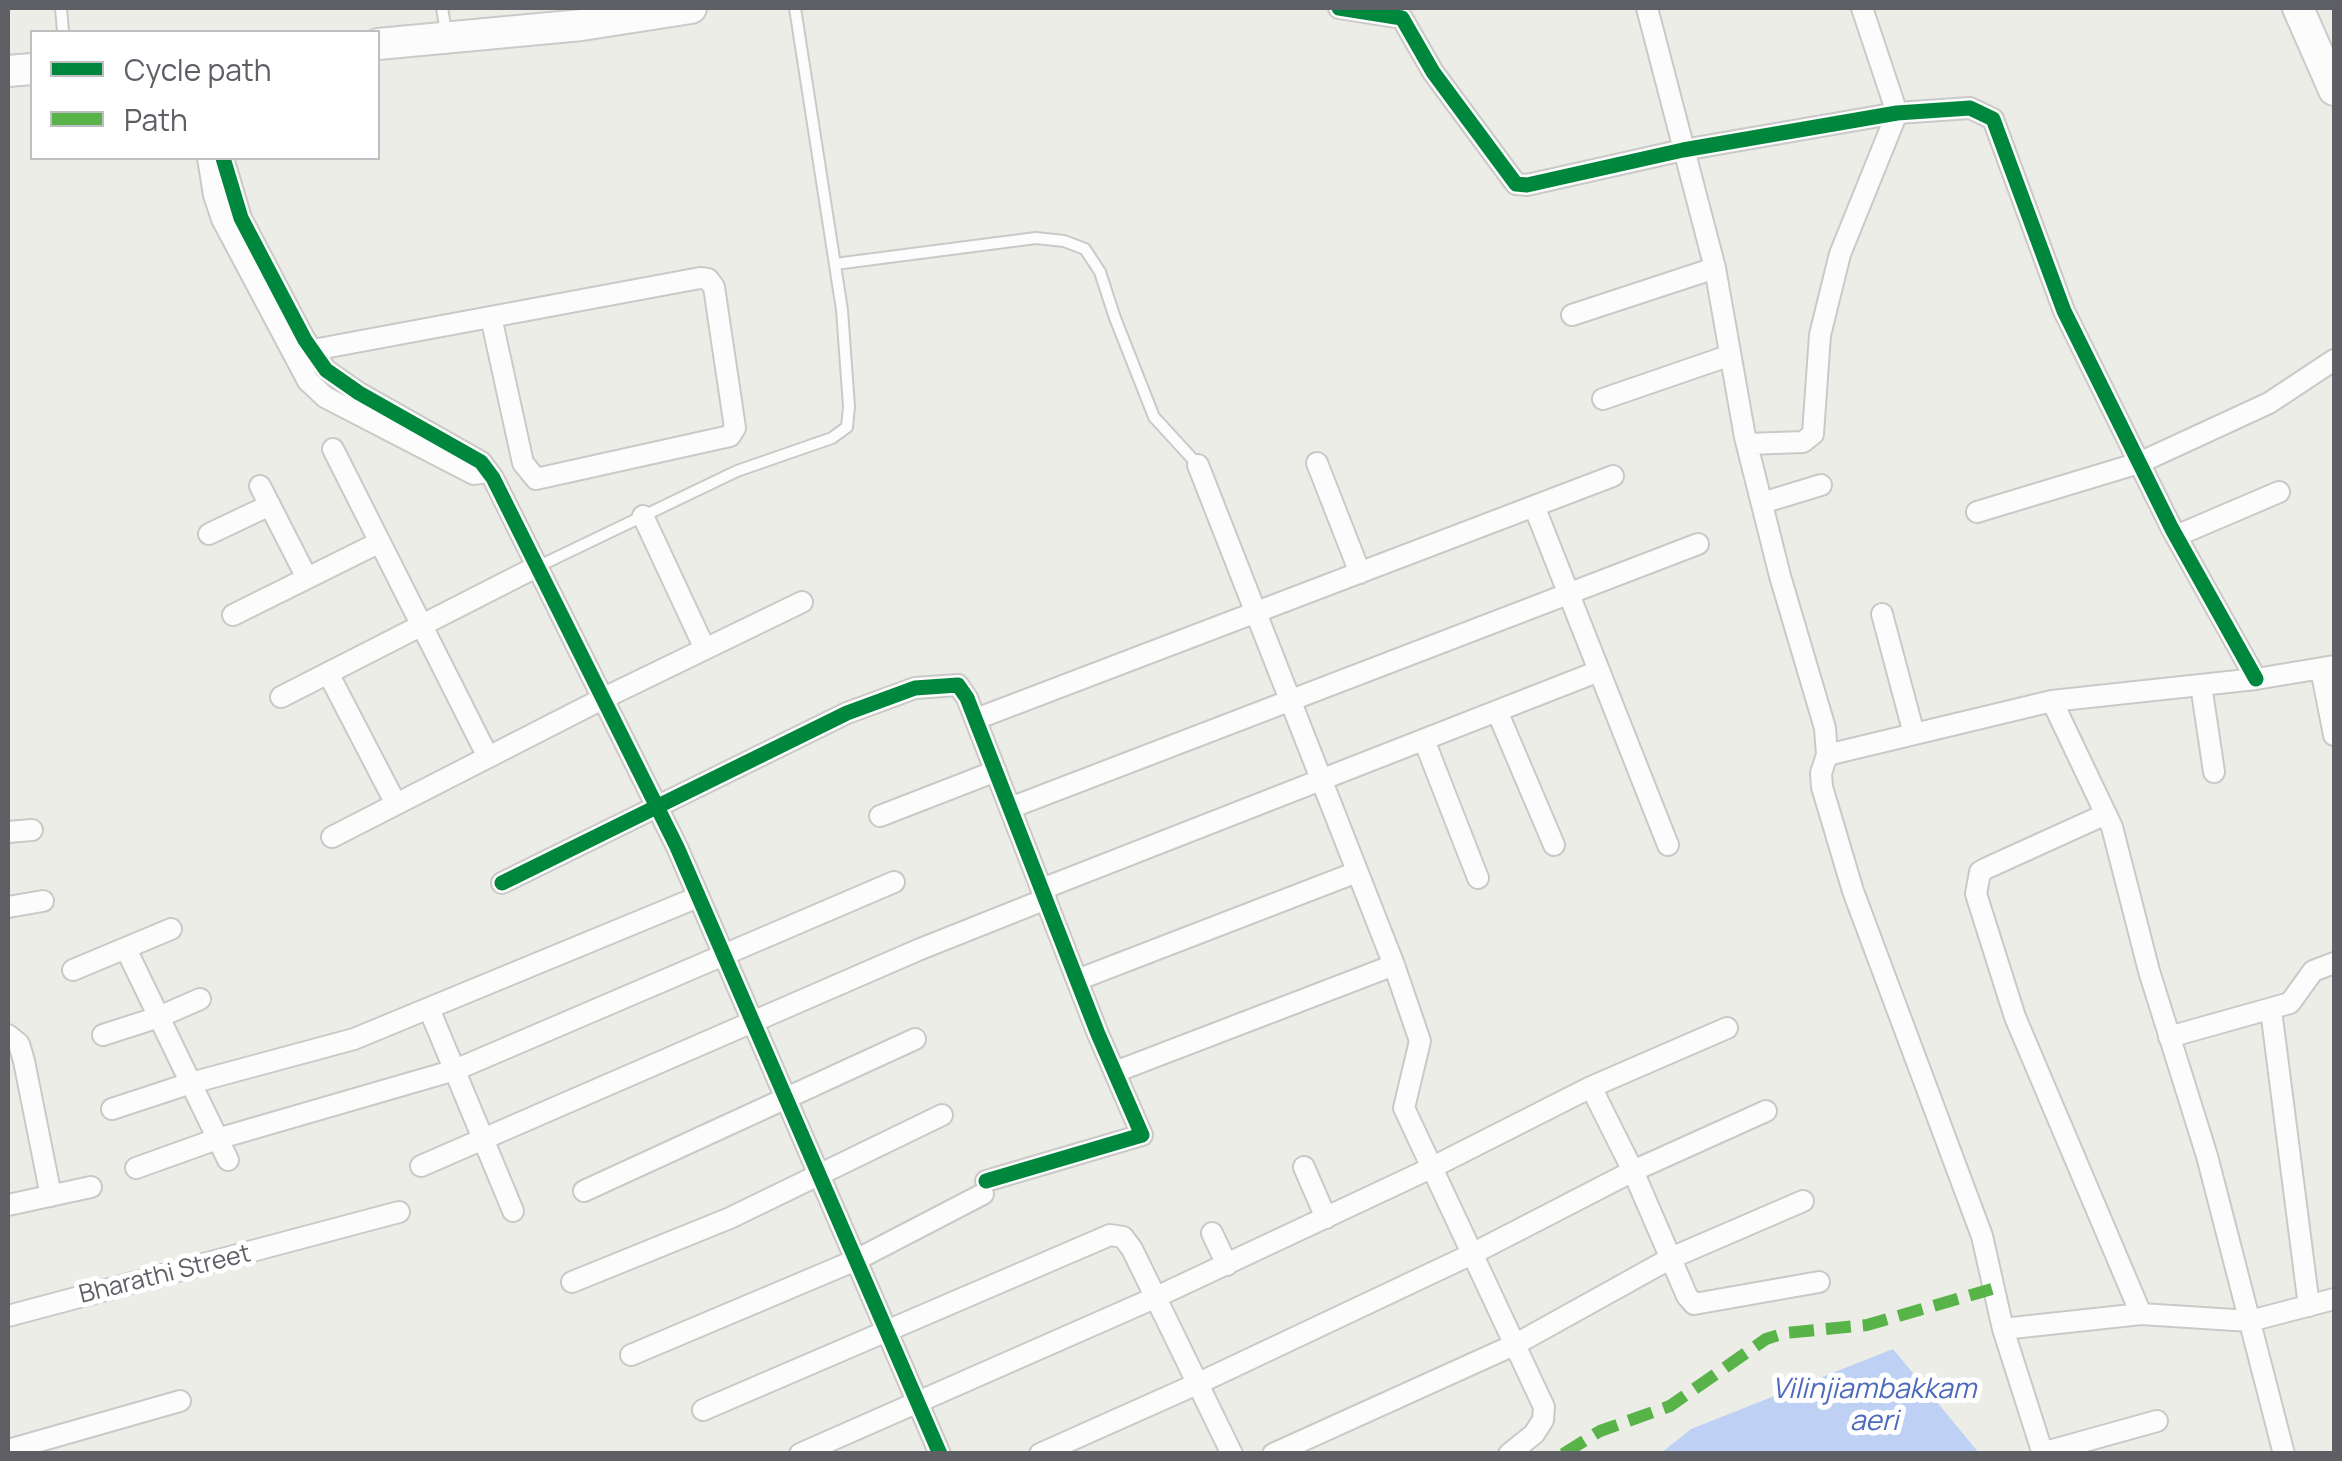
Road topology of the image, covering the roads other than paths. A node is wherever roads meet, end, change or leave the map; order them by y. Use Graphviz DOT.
graph roads {
  1 [pos="442,8"];
  2 [pos="691,8"];
  3 [pos="795,8"];
  4 [pos="1339,8"];
  5 [pos="1647,8"];
  6 [pos="1862,8"];
  7 [pos="2298,8"];
  8 [pos="607,15"];
  9 [pos="525,19"];
  10 [pos="447,38"];
  11 [pos="380,44"];
  12 [pos="2334,90"];
  13 [pos="1896,113"];
  14 [pos="1684,150"];
  15 [pos="208,160"];
  16 [pos="224,160"];
  17 [pos="835,264"];
  18 [pos="1714,268"];
  19 [pos="1572,315"];
  20 [pos="491,317"];
  21 [pos="313,350"];
  22 [pos="1728,356"];
  23 [pos="2334,360"];
  24 [pos="1603,399"];
  25 [pos="1747,444"];
  26 [pos="333,449"];
  27 [pos="522,463"];
  28 [pos="1318,463"];
  29 [pos="2140,463"];
  30 [pos="1198,465"];
  31 [pos="490,475"];
  32 [pos="1613,476"];
  33 [pos="1821,485"];
  34 [pos="2279,492"];
  35 [pos="1762,503"];
  36 [pos="1534,506"];
  37 [pos="1977,512"];
  38 [pos="643,516"];
  39 [pos="209,534"];
  40 [pos="2176,536"];
  41 [pos="380,542"];
  42 [pos="1698,544"];
  43 [pos="536,567"];
  44 [pos="1360,573"];
  45 [pos="307,578"];
  46 [pos="1569,594"];
  47 [pos="802,602"];
  48 [pos="1255,613"];
  49 [pos="1882,614"];
  50 [pos="233,615"];
  51 [pos="422,625"];
  52 [pos="705,649"];
  53 [pos="2328,668"];
  54 [pos="1599,672"];
  55 [pos="328,673"];
  56 [pos="2256,679"];
  57 [pos="2201,685"];
  58 [pos="281,696"];
  59 [pos="602,699"];
  60 [pos="1290,701"];
  61 [pos="2052,701"];
  62 [pos="1497,711"];
  63 [pos="976,719"];
  64 [pos="1914,734"];
  65 [pos="2334,735"];
  66 [pos="1424,740"];
  67 [pos="1827,755"];
  68 [pos="488,757"];
  69 [pos="996,771"];
  70 [pos="2214,772"];
  71 [pos="1321,780"];
  72 [pos="396,804"];
  73 [pos="656,807"];
  74 [pos="1010,808"];
  75 [pos="2106,814"];
  76 [pos="880,816"];
  77 [pos="32,830"];
  78 [pos="8,832"];
  79 [pos="332,837"];
  80 [pos="1554,845"];
  81 [pos="1668,845"];
  82 [pos="1357,872"];
  83 [pos="1478,878"];
  84 [pos="502,882"];
  85 [pos="894,882"];
  86 [pos="1044,894"];
  87 [pos="698,897"];
  88 [pos="43,901"];
  89 [pos="8,906"];
  90 [pos="171,928"];
  91 [pos="126,949"];
  92 [pos="724,956"];
  93 [pos="2334,963"];
  94 [pos="1394,966"];
  95 [pos="73,970"];
  96 [pos="1077,980"];
  97 [pos="200,999"];
  98 [pos="2271,1010"];
  99 [pos="430,1011"];
  100 [pos="159,1018"];
  101 [pos="752,1022"];
  102 [pos="1727,1028"];
  103 [pos="8,1035"];
  104 [pos="103,1035"];
  105 [pos="2170,1036"];
  106 [pos="916,1039"];
  107 [pos="455,1070"];
  108 [pos="1115,1072"];
  109 [pos="191,1083"];
  110 [pos="1592,1087"];
  111 [pos="786,1100"];
  112 [pos="112,1109"];
  113 [pos="1766,1112"];
  114 [pos="942,1115"];
  115 [pos="216,1139"];
  116 [pos="482,1140"];
  117 [pos="228,1160"];
  118 [pos="421,1166"];
  119 [pos="1304,1167"];
  120 [pos="136,1168"];
  121 [pos="1430,1168"];
  122 [pos="1634,1171"];
  123 [pos="819,1175"];
  124 [pos="92,1187"];
  125 [pos="584,1191"];
  126 [pos="51,1196"];
  127 [pos="1803,1200"];
  128 [pos="8,1205"];
  129 [pos="514,1211"];
  130 [pos="399,1212"];
  131 [pos="1326,1218"];
  132 [pos="1212,1233"];
  133 [pos="1472,1254"];
  134 [pos="1671,1258"];
  135 [pos="856,1260"];
  136 [pos="1227,1265"];
  137 [pos="572,1282"];
  138 [pos="1818,1282"];
  139 [pos="1155,1298"];
  140 [pos="2334,1300"];
  141 [pos="2308,1306"];
  142 [pos="2141,1314"];
  143 [pos="8,1316"];
  144 [pos="2250,1321"];
  145 [pos="2003,1329"];
  146 [pos="886,1330"];
  147 [pos="1516,1344"];
  148 [pos="631,1356"];
  149 [pos="1198,1383"];
  150 [pos="916,1400"];
  151 [pos="180,1402"];
  152 [pos="702,1410"];
  153 [pos="2157,1421"];
  154 [pos="8,1450"];
  155 [pos="2043,1453"];
  156 [pos="800,1454"];
  157 [pos="940,1454"];
  158 [pos="1040,1454"];
  159 [pos="1232,1454"];
  160 [pos="1273,1454"];
  161 [pos="1510,1454"];
  162 [pos="2284,1454"];
  1 -- 10 [label="lane"];
  2 -- 8 [label="street"];
  3 -- 17 [label="lane"];
  4 -- 14 [label="street"];
  5 -- 14 [label="street"];
  6 -- 13 [label="street"];
  7 -- 12 [label="street"];
  8 -- 9 [label="street"];
  9 -- 10 [label="street"];
  10 -- 11 [label="street"];
  13 -- 14 [label="street"];
  13 -- 25 [label="street"];
  13 -- 29 [label="street"];
  14 -- 18 [label="street"];
  15 -- 31 [label="street"];
  16 -- 21 [label="street"];
  17 -- 30 [label="lane"];
  17 -- 38 [label="lane"];
  18 -- 19 [label="street"];
  18 -- 22 [label="street"];
  20 -- 21 [label="street"];
  20 -- 27 [label="street"];
  20 -- 27 [label="street"];
  21 -- 31 [label="street"];
  22 -- 24 [label="street"];
  22 -- 25 [label="street"];
  23 -- 29 [label="street"];
  25 -- 35 [label="street"];
  26 -- 41 [label="street"];
  27 -- 31 [label="street"];
  28 -- 44 [label="street"];
  29 -- 37 [label="street"];
  29 -- 40 [label="street"];
  30 -- 48 [label="street"];
  31 -- 43 [label="street"];
  32 -- 36 [label="street"];
  33 -- 35 [label="street"];
  34 -- 40 [label="street"];
  35 -- 67 [label="street"];
  36 -- 44 [label="street"];
  36 -- 46 [label="street"];
  38 -- 43 [label="lane"];
  38 -- 52 [label="street"];
  39 -- 45 [label="street"];
  40 -- 56 [label="street"];
  41 -- 45 [label="street"];
  41 -- 51 [label="street"];
  42 -- 46 [label="street"];
  43 -- 51 [label="street"];
  43 -- 59 [label="street"];
  44 -- 48 [label="street"];
  45 -- 50 [label="street"];
  46 -- 54 [label="street"];
  46 -- 60 [label="street"];
  47 -- 52 [label="street"];
  48 -- 60 [label="street"];
  48 -- 63 [label="street"];
  49 -- 64 [label="street"];
  51 -- 55 [label="street"];
  51 -- 68 [label="street"];
  52 -- 59 [label="street"];
  53 -- 56 [label="street"];
  53 -- 65 [label="street"];
  54 -- 62 [label="street"];
  54 -- 81 [label="street"];
  55 -- 58 [label="street"];
  55 -- 72 [label="street"];
  56 -- 57 [label="street"];
  57 -- 61 [label="street"];
  57 -- 70 [label="street"];
  59 -- 68 [label="street"];
  59 -- 73 [label="street"];
  60 -- 71 [label="street"];
  60 -- 74 [label="street"];
  61 -- 64 [label="street"];
  61 -- 75 [label="street"];
  62 -- 66 [label="street"];
  62 -- 80 [label="street"];
  63 -- 69 [label="street"];
  63 -- 73 [label="street"];
  64 -- 67 [label="street"];
  66 -- 71 [label="street"];
  66 -- 83 [label="street"];
  67 -- 145 [label="street"];
  68 -- 72 [label="street"];
  69 -- 74 [label="street"];
  69 -- 76 [label="street"];
  71 -- 82 [label="street"];
  71 -- 86 [label="street"];
  72 -- 79 [label="street"];
  73 -- 84 [label="street"];
  73 -- 87 [label="street"];
  74 -- 86 [label="street"];
  75 -- 105 [label="street"];
  75 -- 142 [label="street"];
  77 -- 78 [label="street"];
  82 -- 94 [label="street"];
  82 -- 96 [label="street"];
  85 -- 92 [label="street"];
  86 -- 96 [label="street"];
  86 -- 101 [label="street"];
  87 -- 92 [label="street"];
  87 -- 99 [label="street"];
  88 -- 89 [label="street"];
  90 -- 91 [label="street"];
  91 -- 95 [label="street"];
  91 -- 100 [label="street"];
  92 -- 101 [label="street"];
  92 -- 107 [label="street"];
  93 -- 98 [label="street"];
  94 -- 108 [label="street"];
  94 -- 121 [label="street"];
  96 -- 108 [label="street"];
  97 -- 100 [label="street"];
  98 -- 105 [label="street"];
  98 -- 141 [label="street"];
  99 -- 107 [label="street"];
  99 -- 109 [label="street"];
  100 -- 104 [label="street"];
  100 -- 109 [label="street"];
  101 -- 111 [label="street"];
  101 -- 116 [label="street"];
  102 -- 110 [label="street"];
  103 -- 126 [label="street"];
  105 -- 144 [label="street"];
  106 -- 111 [label="street"];
  107 -- 115 [label="street"];
  107 -- 116 [label="street"];
  108 -- 135 [label="street"];
  109 -- 112 [label="street"];
  109 -- 115 [label="street"];
  110 -- 121 [label="street"];
  110 -- 122 [label="street"];
  111 -- 123 [label="street"];
  111 -- 125 [label="street"];
  113 -- 122 [label="street"];
  114 -- 123 [label="street"];
  115 -- 117 [label="street"];
  115 -- 120 [label="street"];
  116 -- 118 [label="street"];
  116 -- 129 [label="street"];
  119 -- 131 [label="street"];
  121 -- 131 [label="street"];
  121 -- 133 [label="street"];
  122 -- 133 [label="street"];
  122 -- 134 [label="street"];
  123 -- 135 [label="street"];
  123 -- 137 [label="street"];
  124 -- 126 [label="street"];
  126 -- 128 [label="street"];
  127 -- 134 [label="street"];
  130 -- 143 [label="street, Bharathi Street"];
  131 -- 136 [label="street"];
  132 -- 136 [label="street"];
  133 -- 147 [label="street"];
  133 -- 149 [label="street"];
  134 -- 138 [label="street"];
  134 -- 147 [label="street"];
  135 -- 146 [label="street"];
  135 -- 148 [label="street"];
  136 -- 139 [label="street"];
  139 -- 146 [label="street"];
  139 -- 149 [label="street"];
  139 -- 150 [label="street"];
  140 -- 141 [label="street"];
  141 -- 144 [label="street"];
  142 -- 144 [label="street"];
  142 -- 145 [label="street"];
  144 -- 162 [label="street"];
  145 -- 155 [label="street"];
  146 -- 150 [label="street"];
  146 -- 152 [label="street"];
  147 -- 160 [label="street"];
  147 -- 161 [label="street"];
  149 -- 158 [label="street"];
  149 -- 159 [label="street"];
  150 -- 156 [label="street"];
  150 -- 157 [label="street"];
  151 -- 154 [label="street"];
  153 -- 155 [label="street"];
}
